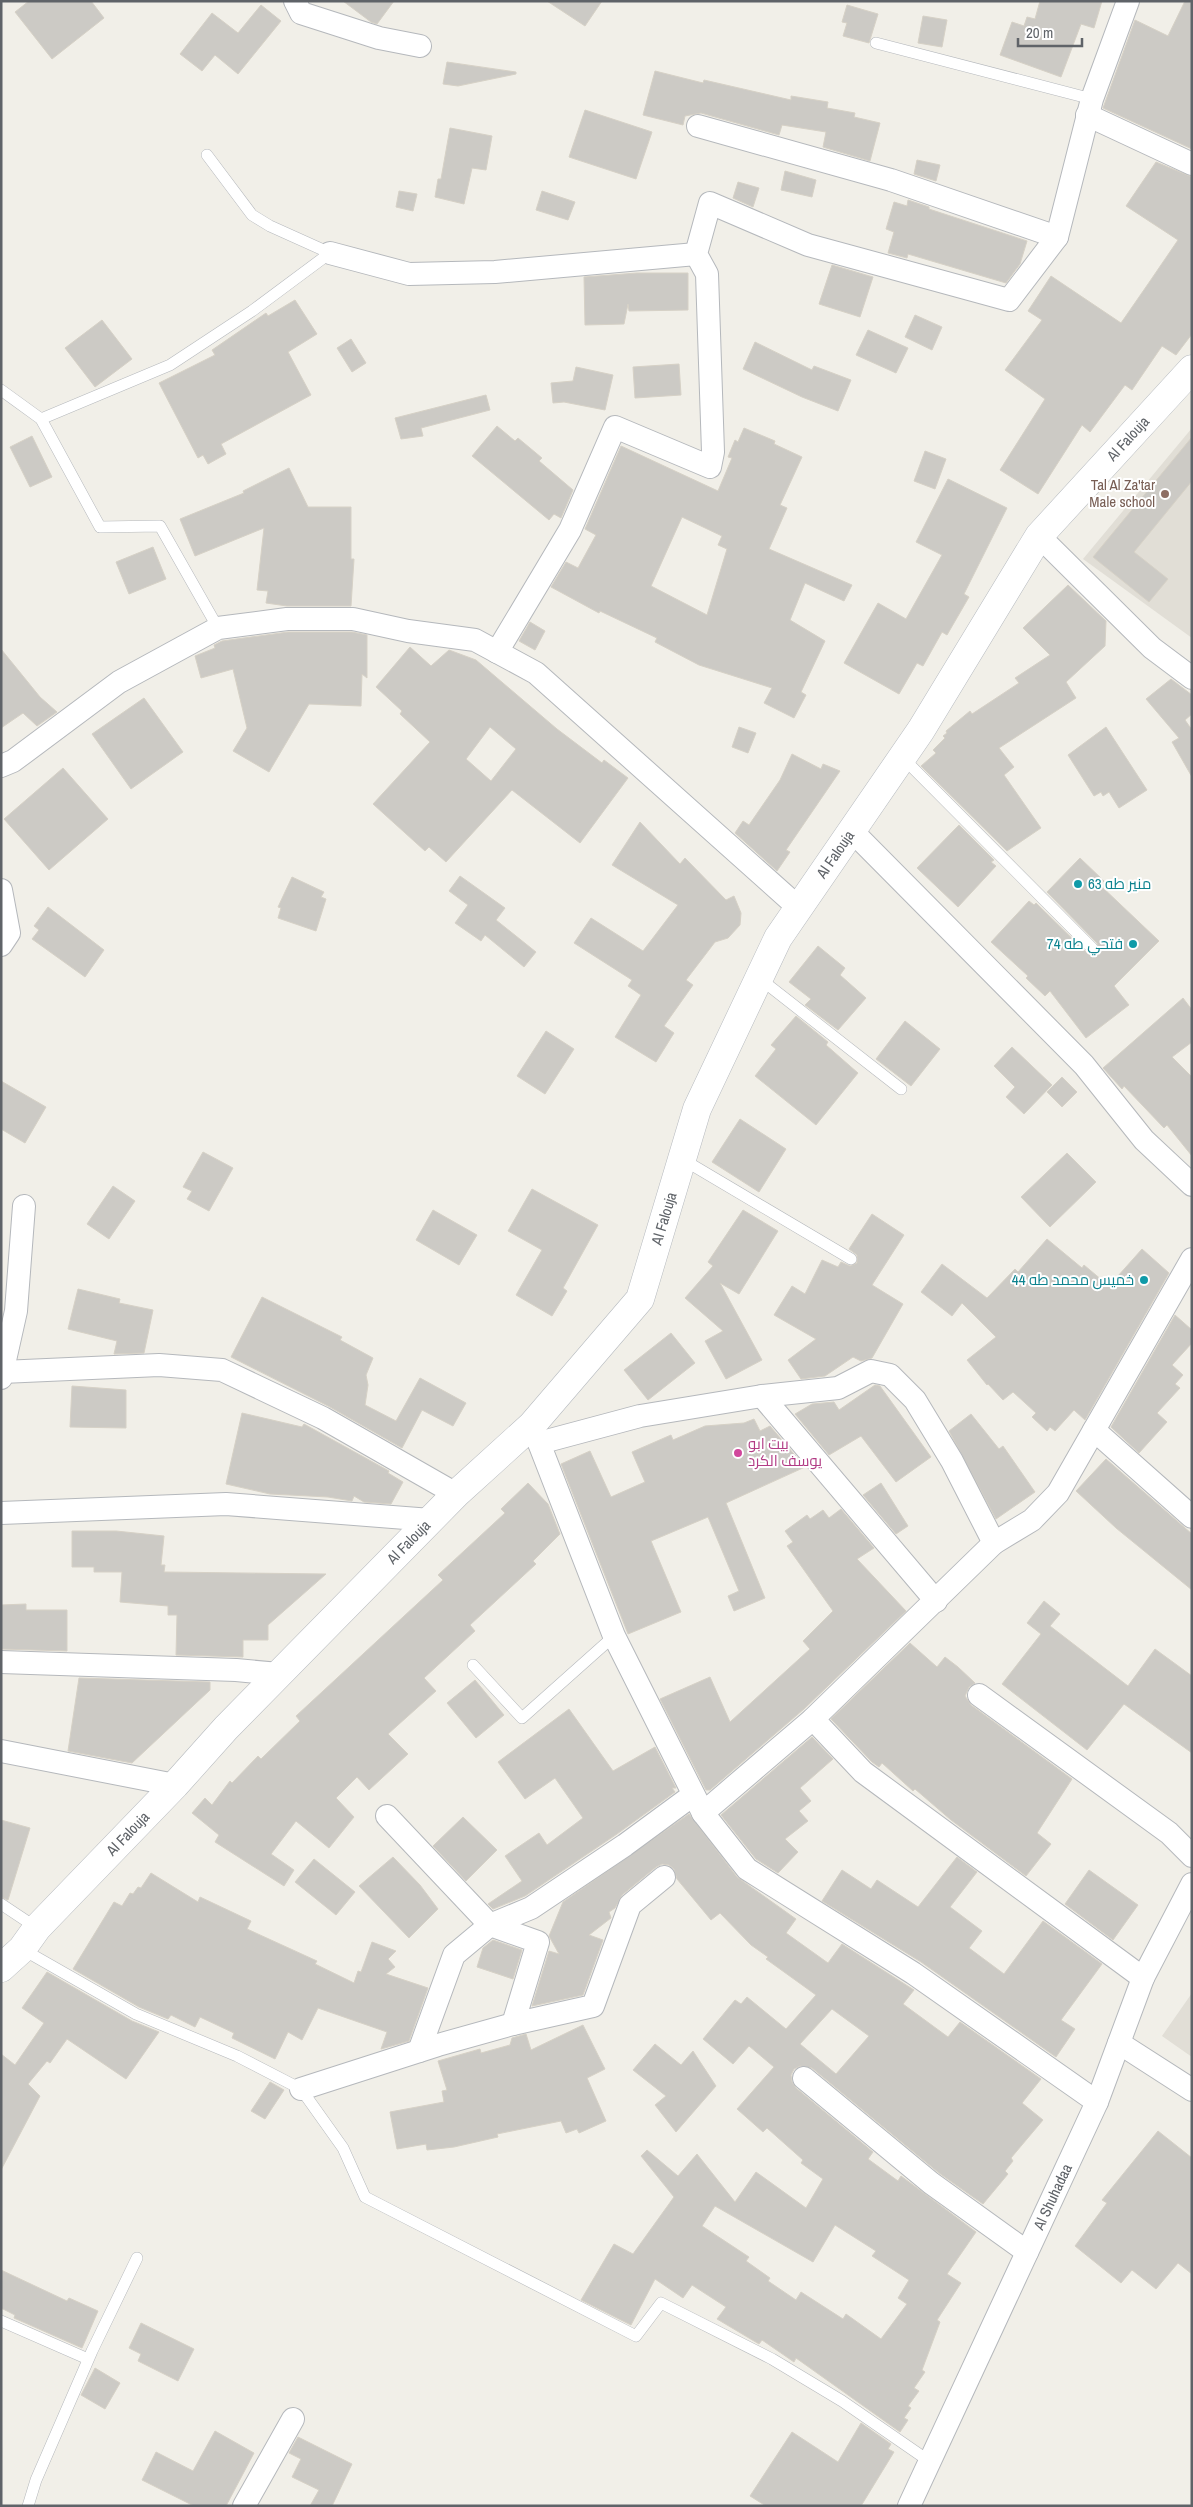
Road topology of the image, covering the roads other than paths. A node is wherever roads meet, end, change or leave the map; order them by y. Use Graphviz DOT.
graph roads {
  1 [pos="295,1"];
  2 [pos="1128,1"];
  3 [pos="876,43"];
  4 [pos="420,46"];
  5 [pos="1090,107"];
  6 [pos="698,126"];
  7 [pos="207,155"];
  8 [pos="1192,164"];
  9 [pos="1057,237"];
  10 [pos="330,252"];
  11 [pos="696,254"];
  12 [pos="1192,368"];
  13 [pos="1,390"];
  14 [pos="41,419"];
  15 [pos="1038,536"];
  16 [pos="218,628"];
  17 [pos="497,652"];
  18 [pos="1192,678"];
  19 [pos="903,758"];
  20 [pos="1,766"];
  21 [pos="852,831"];
  22 [pos="1,890"];
  23 [pos="799,908"];
  24 [pos="1,945"];
  25 [pos="1092,948"];
  26 [pos="759,978"];
  27 [pos="901,1089"];
  28 [pos="682,1159"];
  29 [pos="1192,1185"];
  30 [pos="24,1206"];
  31 [pos="851,1259"];
  32 [pos="1192,1259"];
  33 [pos="2,1372"];
  34 [pos="1,1378"];
  35 [pos="762,1396"];
  36 [pos="1094,1430"];
  37 [pos="536,1434"];
  38 [pos="456,1494"];
  39 [pos="1,1513"];
  40 [pos="1192,1517"];
  41 [pos="431,1520"];
  42 [pos="994,1543"];
  43 [pos="936,1601"];
  44 [pos="614,1636"];
  45 [pos="1,1662"];
  46 [pos="473,1665"];
  47 [pos="279,1674"];
  48 [pos="980,1695"];
  49 [pos="813,1719"];
  50 [pos="1,1751"];
  51 [pos="175,1785"];
  52 [pos="698,1804"];
  53 [pos="387,1816"];
  54 [pos="1192,1856"];
  55 [pos="664,1877"];
  56 [pos="1192,1884"];
  57 [pos="1,1904"];
  58 [pos="490,1925"];
  59 [pos="30,1938"];
  60 [pos="1,1968"];
  61 [pos="1143,1978"];
  62 [pos="512,2024"];
  63 [pos="1119,2043"];
  64 [pos="419,2051"];
  65 [pos="804,2078"];
  66 [pos="301,2089"];
  67 [pos="1192,2090"];
  68 [pos="1097,2102"];
  69 [pos="1027,2252"];
  70 [pos="137,2258"];
  71 [pos="1,2322"];
  72 [pos="88,2359"];
  73 [pos="293,2419"];
  74 [pos="929,2460"];
  75 [pos="28,2506"];
  76 [pos="244,2506"];
  77 [pos="909,2506"];
  1 -- 4 [label="street"];
  2 -- 5 [label="street"];
  3 -- 5 [label="lane"];
  5 -- 8 [label="street"];
  5 -- 9 [label="street"];
  6 -- 9 [label="street"];
  7 -- 10 [label="lane"];
  9 -- 11 [label="street"];
  10 -- 11 [label="street"];
  10 -- 14 [label="lane"];
  11 -- 17 [label="street"];
  12 -- 15 [label="main road, Al Falouja"];
  13 -- 14 [label="lane"];
  14 -- 16 [label="lane"];
  15 -- 18 [label="street"];
  15 -- 19 [label="main road, Al Falouja"];
  16 -- 17 [label="street"];
  16 -- 20 [label="street"];
  17 -- 23 [label="street"];
  19 -- 21 [label="main road, Al Falouja"];
  19 -- 25 [label="lane"];
  21 -- 23 [label="main road, Al Falouja"];
  21 -- 29 [label="street"];
  22 -- 24 [label="street"];
  23 -- 26 [label="main road, Al Falouja"];
  26 -- 27 [label="lane"];
  26 -- 28 [label="main road, Al Falouja"];
  28 -- 31 [label="lane"];
  28 -- 37 [label="main road, Al Falouja"];
  30 -- 33 [label="street"];
  32 -- 36 [label="street"];
  33 -- 34 [label="street"];
  33 -- 38 [label="street"];
  35 -- 37 [label="street"];
  35 -- 42 [label="street"];
  35 -- 43 [label="street"];
  36 -- 40 [label="street"];
  36 -- 42 [label="street"];
  37 -- 38 [label="main road, Al Falouja"];
  37 -- 44 [label="street"];
  38 -- 41 [label="main road, Al Falouja"];
  39 -- 41 [label="street"];
  41 -- 47 [label="main road, Al Falouja"];
  42 -- 43 [label="street"];
  43 -- 49 [label="street"];
  44 -- 46 [label="lane"];
  44 -- 52 [label="street"];
  45 -- 47 [label="street"];
  47 -- 51 [label="main road, Al Falouja"];
  48 -- 54 [label="street"];
  49 -- 52 [label="street"];
  49 -- 61 [label="street"];
  50 -- 51 [label="street"];
  51 -- 59 [label="main road, Al Falouja"];
  52 -- 58 [label="street"];
  52 -- 68 [label="street"];
  53 -- 58 [label="street"];
  55 -- 62 [label="street"];
  56 -- 61 [label="street, Al Shuhadaa"];
  57 -- 59 [label="lane"];
  58 -- 62 [label="street"];
  58 -- 64 [label="street"];
  59 -- 60 [label="main road, Al Falouja"];
  59 -- 66 [label="lane"];
  61 -- 63 [label="street, Al Shuhadaa"];
  62 -- 64 [label="street"];
  63 -- 67 [label="street"];
  63 -- 68 [label="street, Al Shuhadaa"];
  64 -- 66 [label="street"];
  65 -- 69 [label="street"];
  66 -- 74 [label="lane"];
  68 -- 69 [label="street, Al Shuhadaa"];
  69 -- 74 [label="street, Al Shuhadaa"];
  70 -- 72 [label="lane"];
  71 -- 72 [label="lane"];
  72 -- 75 [label="lane"];
  73 -- 76 [label="street"];
  74 -- 77 [label="street, Al Shuhadaa"];
}
